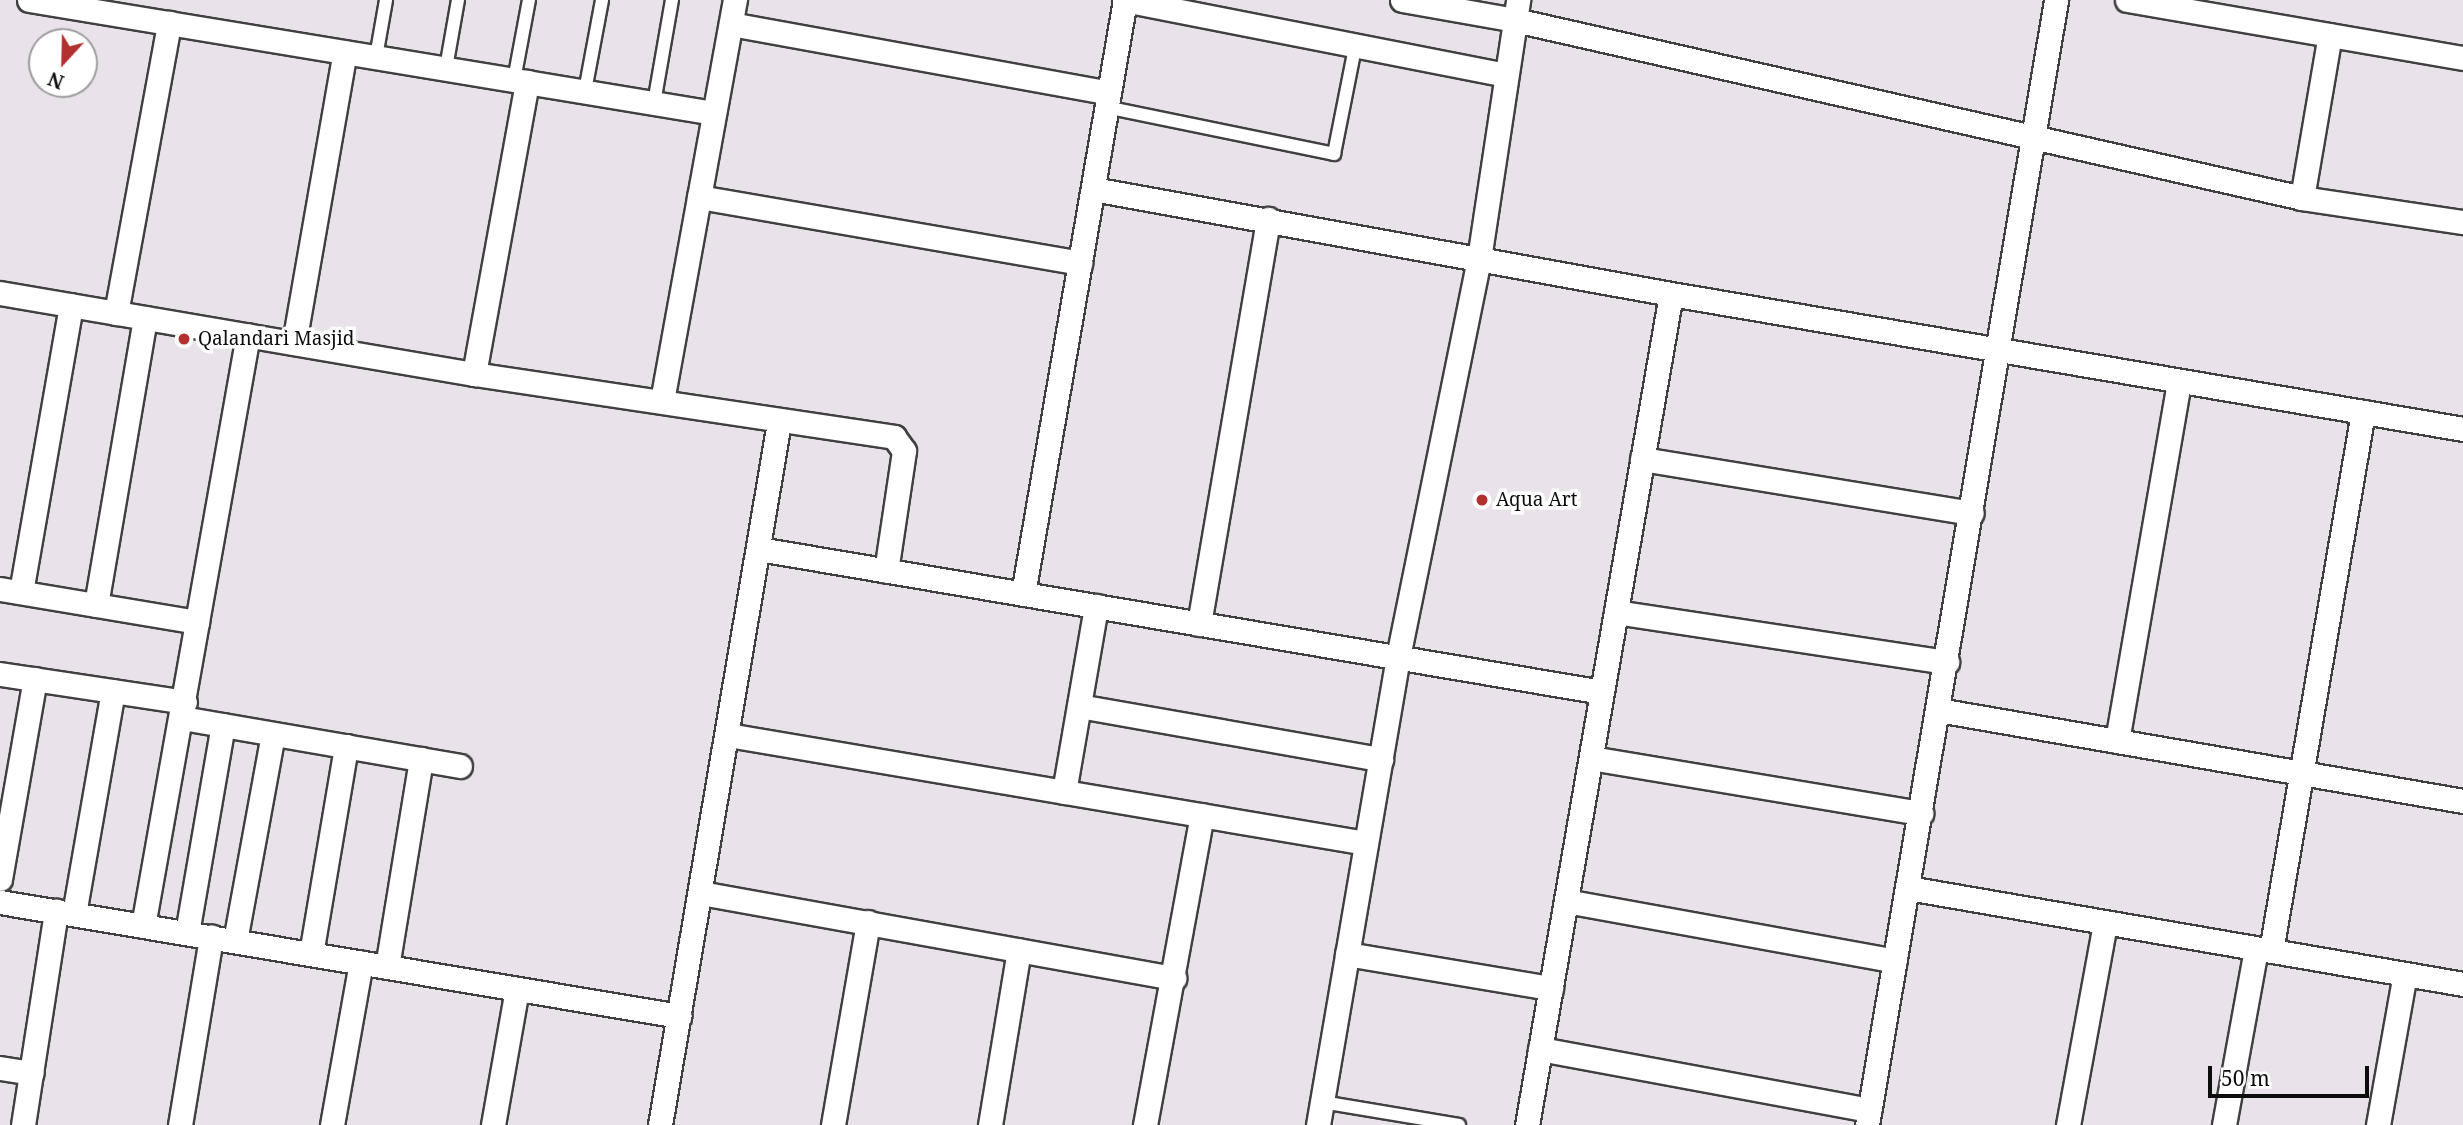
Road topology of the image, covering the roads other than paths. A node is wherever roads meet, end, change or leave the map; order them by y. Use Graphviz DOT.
graph roads {
  1 [pos="29,0"];
  2 [pos="386,0"];
  3 [pos="458,0"];
  4 [pos="529,0"];
  5 [pos="602,0"];
  6 [pos="672,0"];
  7 [pos="735,0"];
  8 [pos="1124,0"];
  9 [pos="1402,0"];
  10 [pos="2056,0"];
  11 [pos="2127,0"];
  12 [pos="1517,10"];
  13 [pos="169,23"];
  14 [pos="731,24"];
  15 [pos="2330,35"];
  16 [pos="1356,43"];
  17 [pos="345,52"];
  18 [pos="376,57"];
  19 [pos="2463,58"];
  20 [pos="446,68"];
  21 [pos="1505,75"];
  22 [pos="521,81"];
  23 [pos="585,91"];
  24 [pos="1108,100"];
  25 [pos="654,103"];
  26 [pos="714,113"];
  27 [pos="2033,139"];
  28 [pos="1093,189"];
  29 [pos="699,197"];
  30 [pos="2302,198"];
  31 [pos="1268,219"];
  32 [pos="2463,222"];
  33 [pos="1479,259"];
  34 [pos="1080,263"];
  35 [pos="0,293"];
  36 [pos="1671,294"];
  37 [pos="71,305"];
  38 [pos="117,313"];
  39 [pos="145,318"];
  40 [pos="248,335"];
  41 [pos="294,343"];
  42 [pos="2000,350"];
  43 [pos="474,374"];
  44 [pos="2179,381"];
  45 [pos="662,401"];
  46 [pos="2364,412"];
  47 [pos="779,422"];
  48 [pos="2463,429"];
  49 [pos="1642,459"];
  50 [pos="1972,513"];
  51 [pos="760,549"];
  52 [pos="886,571"];
  53 [pos="10,590"];
  54 [pos="1023,594"];
  55 [pos="96,605"];
  56 [pos="1096,606"];
  57 [pos="1616,612"];
  58 [pos="197,622"];
  59 [pos="1199,624"];
  60 [pos="1398,657"];
  61 [pos="1947,662"];
  62 [pos="0,674"];
  63 [pos="35,679"];
  64 [pos="113,691"];
  65 [pos="1602,692"];
  66 [pos="1079,706"];
  67 [pos="184,710"];
  68 [pos="1938,710"];
  69 [pos="223,725"];
  70 [pos="273,734"];
  71 [pos="728,735"];
  72 [pos="2117,741"];
  73 [pos="346,746"];
  74 [pos="1591,758"];
  75 [pos="421,759"];
  76 [pos="1381,759"];
  77 [pos="460,766"];
  78 [pos="2301,773"];
  79 [pos="1063,792"];
  80 [pos="2463,801"];
  81 [pos="1921,813"];
  82 [pos="1202,815"];
  83 [pos="1366,843"];
  84 [pos="0,879"];
  85 [pos="1908,888"];
  86 [pos="701,893"];
  87 [pos="1566,901"];
  88 [pos="0,902"];
  89 [pos="65,913"];
  90 [pos="868,922"];
  91 [pos="2105,923"];
  92 [pos="143,926"];
  93 [pos="187,933"];
  94 [pos="211,937"];
  95 [pos="235,941"];
  96 [pos="1019,950"];
  97 [pos="2263,950"];
  98 [pos="311,954"];
  99 [pos="1347,954"];
  100 [pos="1895,961"];
  101 [pos="361,962"];
  102 [pos="387,967"];
  103 [pos="2405,974"];
  104 [pos="1174,978"];
  105 [pos="2463,984"];
  106 [pos="1551,988"];
  107 [pos="517,989"];
  108 [pos="679,1016"];
  109 [pos="1540,1049"];
  110 [pos="0,1068"];
  111 [pos="32,1073"];
  112 [pos="1320,1114"];
  113 [pos="1868,1117"];
  114 [pos="23,1125"];
  115 [pos="180,1125"];
  116 [pos="332,1125"];
  117 [pos="493,1125"];
  118 [pos="660,1125"];
  119 [pos="833,1125"];
  120 [pos="990,1125"];
  121 [pos="1145,1125"];
  122 [pos="1460,1125"];
  123 [pos="1527,1125"];
  124 [pos="2068,1125"];
  125 [pos="2224,1125"];
  126 [pos="2378,1125"];
  1 -- 13 [label="street"];
  2 -- 18 [label="lane"];
  3 -- 20 [label="lane"];
  4 -- 22 [label="lane"];
  5 -- 23 [label="lane"];
  6 -- 25 [label="lane"];
  7 -- 14 [label="street"];
  8 -- 16 [label="street"];
  8 -- 24 [label="street"];
  9 -- 12 [label="street"];
  10 -- 27 [label="street"];
  11 -- 15 [label="street"];
  12 -- 21 [label="street"];
  12 -- 27 [label="street"];
  13 -- 17 [label="street"];
  13 -- 38 [label="street"];
  14 -- 24 [label="street"];
  14 -- 26 [label="street"];
  15 -- 19 [label="street"];
  15 -- 30 [label="street"];
  16 -- 21 [label="street"];
  16 -- 24 [label="lane"];
  17 -- 18 [label="street"];
  17 -- 41 [label="street"];
  18 -- 20 [label="street"];
  20 -- 22 [label="street"];
  21 -- 33 [label="street"];
  22 -- 23 [label="street"];
  22 -- 43 [label="street"];
  23 -- 25 [label="street"];
  24 -- 28 [label="street"];
  25 -- 26 [label="street"];
  26 -- 29 [label="street"];
  27 -- 30 [label="street"];
  27 -- 42 [label="street"];
  28 -- 31 [label="street"];
  28 -- 34 [label="street"];
  29 -- 34 [label="street"];
  29 -- 45 [label="street"];
  30 -- 32 [label="street"];
  31 -- 33 [label="street"];
  31 -- 59 [label="street"];
  33 -- 36 [label="street"];
  33 -- 60 [label="street"];
  34 -- 54 [label="street"];
  35 -- 37 [label="street"];
  36 -- 42 [label="street"];
  36 -- 49 [label="street"];
  37 -- 38 [label="street"];
  37 -- 53 [label="street"];
  38 -- 39 [label="street"];
  39 -- 40 [label="street"];
  39 -- 55 [label="street"];
  40 -- 41 [label="street"];
  40 -- 58 [label="street"];
  41 -- 43 [label="street"];
  42 -- 44 [label="street"];
  42 -- 50 [label="street"];
  43 -- 45 [label="street"];
  44 -- 46 [label="street"];
  44 -- 72 [label="street"];
  45 -- 47 [label="street"];
  46 -- 48 [label="street"];
  46 -- 78 [label="street"];
  47 -- 51 [label="street"];
  47 -- 52 [label="street"];
  49 -- 50 [label="street"];
  49 -- 57 [label="street"];
  50 -- 61 [label="street"];
  51 -- 52 [label="street"];
  51 -- 71 [label="street"];
  52 -- 54 [label="street"];
  53 -- 55 [label="street"];
  54 -- 56 [label="street"];
  55 -- 58 [label="street"];
  56 -- 59 [label="street"];
  56 -- 66 [label="street"];
  57 -- 61 [label="street"];
  57 -- 65 [label="street"];
  58 -- 67 [label="street"];
  59 -- 60 [label="street"];
  60 -- 65 [label="street"];
  60 -- 76 [label="street"];
  61 -- 68 [label="street"];
  62 -- 63 [label="street"];
  63 -- 64 [label="street"];
  63 -- 84 [label="street"];
  64 -- 67 [label="street"];
  64 -- 89 [label="street"];
  65 -- 74 [label="street"];
  66 -- 76 [label="street"];
  66 -- 79 [label="street"];
  67 -- 69 [label="street"];
  67 -- 92 [label="street"];
  68 -- 72 [label="street"];
  68 -- 81 [label="street"];
  69 -- 70 [label="street"];
  69 -- 93 [label="street"];
  70 -- 73 [label="street"];
  70 -- 95 [label="street"];
  71 -- 79 [label="street"];
  71 -- 86 [label="street"];
  72 -- 78 [label="street"];
  73 -- 75 [label="street"];
  73 -- 98 [label="street"];
  74 -- 81 [label="street"];
  74 -- 87 [label="street"];
  75 -- 77 [label="street"];
  75 -- 102 [label="street"];
  76 -- 83 [label="street"];
  78 -- 80 [label="street"];
  78 -- 97 [label="street"];
  79 -- 82 [label="street"];
  81 -- 85 [label="street"];
  82 -- 83 [label="street"];
  82 -- 104 [label="street"];
  83 -- 99 [label="street"];
  85 -- 91 [label="street"];
  85 -- 100 [label="street"];
  86 -- 90 [label="street"];
  86 -- 108 [label="street"];
  87 -- 100 [label="street"];
  87 -- 106 [label="street"];
  88 -- 89 [label="street"];
  89 -- 92 [label="street"];
  89 -- 111 [label="street"];
  90 -- 96 [label="street"];
  90 -- 119 [label="street"];
  91 -- 97 [label="street"];
  91 -- 124 [label="street"];
  92 -- 93 [label="street"];
  93 -- 94 [label="street"];
  94 -- 95 [label="street"];
  94 -- 115 [label="street"];
  95 -- 98 [label="street"];
  96 -- 104 [label="street"];
  96 -- 120 [label="street"];
  97 -- 103 [label="street"];
  97 -- 125 [label="street"];
  98 -- 101 [label="street"];
  99 -- 106 [label="street"];
  99 -- 112 [label="street"];
  100 -- 113 [label="street"];
  101 -- 102 [label="street"];
  101 -- 116 [label="street"];
  102 -- 107 [label="street"];
  103 -- 105 [label="street"];
  103 -- 126 [label="street"];
  104 -- 121 [label="street"];
  106 -- 109 [label="street"];
  107 -- 108 [label="street"];
  107 -- 117 [label="street"];
  108 -- 118 [label="street"];
  109 -- 113 [label="street"];
  109 -- 123 [label="street"];
  110 -- 111 [label="street"];
  111 -- 114 [label="street"];
  112 -- 122 [label="lane"];
}
